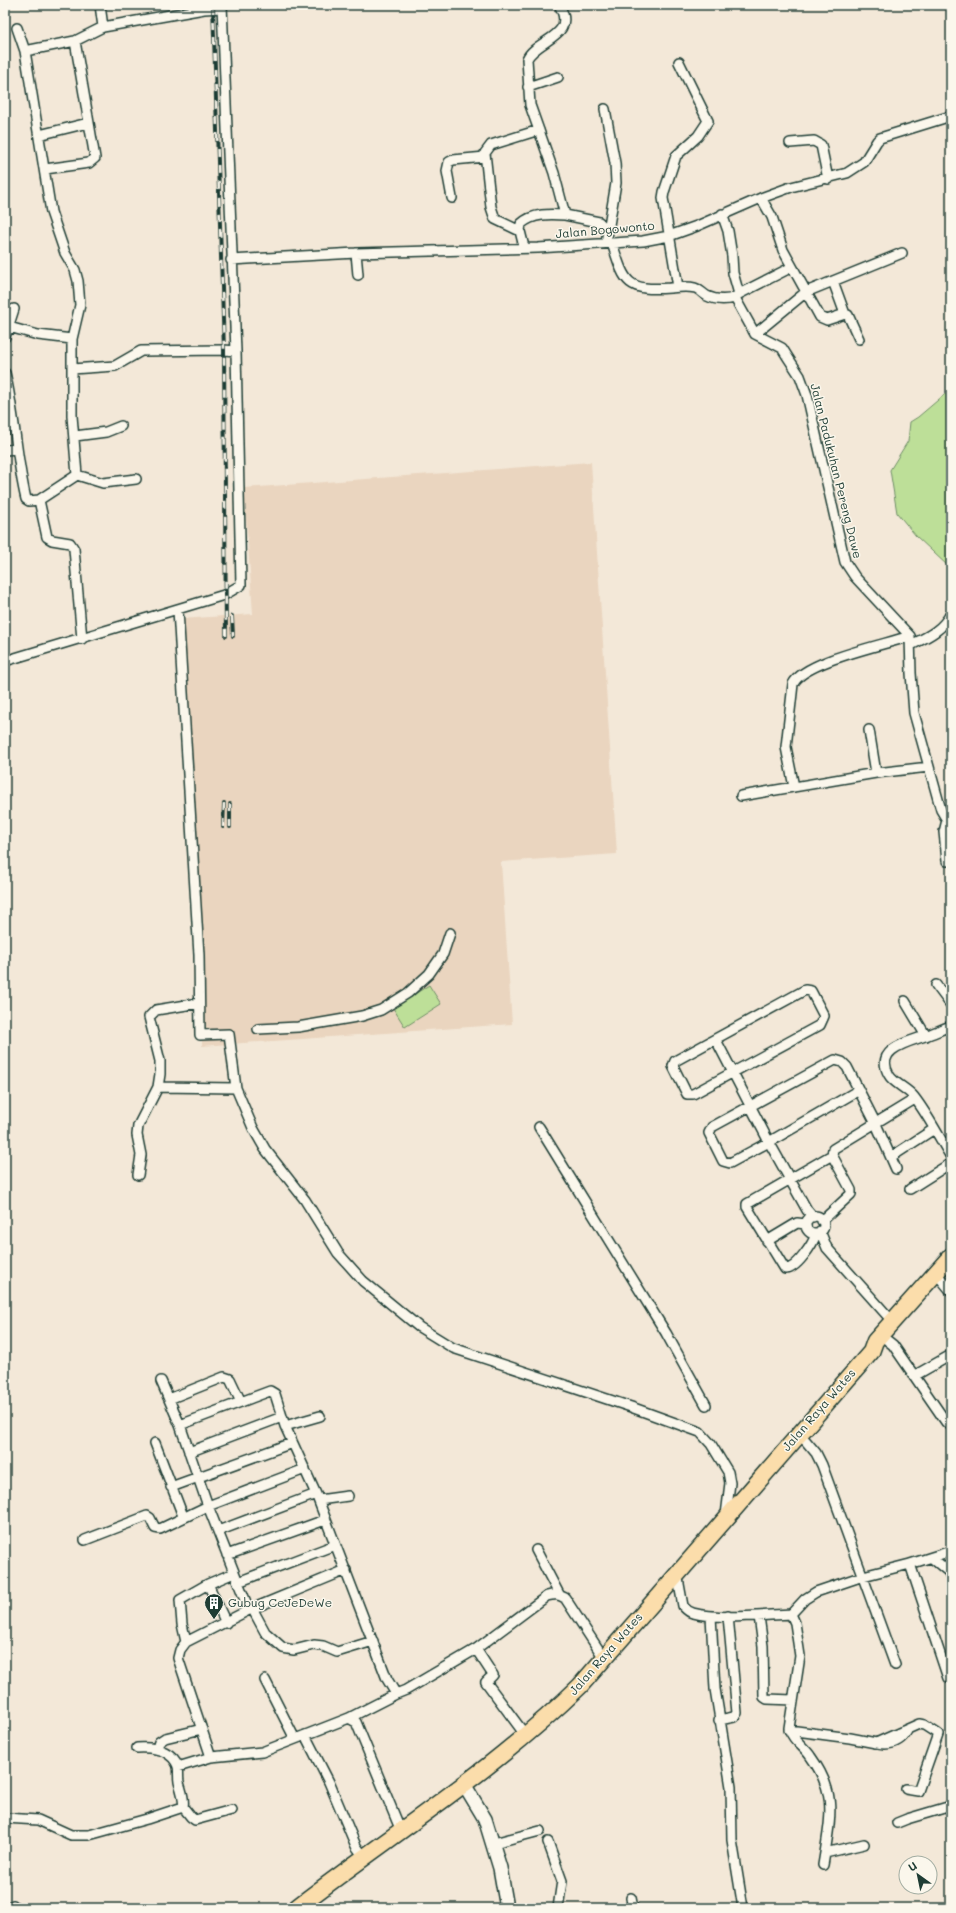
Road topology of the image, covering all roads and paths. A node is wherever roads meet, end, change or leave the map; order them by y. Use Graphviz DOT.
graph roads {
  1 [pos="100,5"];
  2 [pos="559,5"];
  3 [pos="222,7"];
  4 [pos="103,27"];
  5 [pos="17,28"];
  6 [pos="75,41"];
  7 [pos="25,51"];
  8 [pos="679,62"];
  9 [pos="558,77"];
  10 [pos="528,87"];
  11 [pos="605,109"];
  12 [pos="951,116"];
  13 [pos="88,123"];
  14 [pos="539,130"];
  15 [pos="39,135"];
  16 [pos="790,143"];
  17 [pos="485,157"];
  18 [pos="45,169"];
  19 [pos="828,179"];
  20 [pos="452,198"];
  21 [pos="761,198"];
  22 [pos="722,214"];
  23 [pos="565,215"];
  24 [pos="520,231"];
  25 [pos="608,231"];
  26 [pos="669,236"];
  27 [pos="609,243"];
  28 [pos="524,247"];
  29 [pos="356,253"];
  30 [pos="902,253"];
  31 [pos="231,260"];
  32 [pos="792,267"];
  33 [pos="358,275"];
  34 [pos="833,281"];
  35 [pos="678,287"];
  36 [pos="806,292"];
  37 [pos="737,296"];
  38 [pos="14,309"];
  39 [pos="844,314"];
  40 [pos="9,326"];
  41 [pos="755,334"];
  42 [pos="5,337"];
  43 [pos="72,339"];
  44 [pos="859,339"];
  45 [pos="236,351"];
  46 [pos="72,368"];
  47 [pos="5,373"];
  48 [pos="8,402"];
  49 [pos="121,426"];
  50 [pos="75,436"];
  51 [pos="17,449"];
  52 [pos="5,450"];
  53 [pos="77,475"];
  54 [pos="136,479"];
  55 [pos="39,500"];
  56 [pos="178,613"];
  57 [pos="951,613"];
  58 [pos="82,639"];
  59 [pos="911,641"];
  60 [pos="5,661"];
  61 [pos="869,730"];
  62 [pos="928,767"];
  63 [pos="876,773"];
  64 [pos="794,786"];
  65 [pos="741,796"];
  66 [pos="949,820"];
  67 [pos="947,861"];
  68 [pos="450,933"];
  69 [pos="936,985"];
  70 [pos="905,1001"];
  71 [pos="199,1003"];
  72 [pos="951,1005"];
  73 [pos="951,1026"];
  74 [pos="258,1029"];
  75 [pos="926,1036"];
  76 [pos="716,1040"];
  77 [pos="733,1072"];
  78 [pos="158,1087"];
  79 [pos="236,1088"];
  80 [pos="859,1090"];
  81 [pos="915,1099"];
  82 [pos="750,1106"];
  83 [pos="876,1124"];
  84 [pos="539,1127"];
  85 [pos="934,1129"];
  86 [pos="769,1142"];
  87 [pos="832,1155"];
  88 [pos="894,1155"];
  89 [pos="951,1157"];
  90 [pos="951,1163"];
  91 [pos="896,1169"];
  92 [pos="138,1175"];
  93 [pos="790,1179"];
  94 [pos="910,1189"];
  95 [pos="813,1216"];
  96 [pos="822,1221"];
  97 [pos="806,1224"];
  98 [pos="818,1232"];
  99 [pos="767,1241"];
  100 [pos="951,1256"];
  101 [pos="946,1273"];
  102 [pos="951,1291"];
  103 [pos="893,1322"];
  104 [pos="888,1341"];
  105 [pos="871,1352"];
  106 [pos="951,1356"];
  107 [pos="914,1376"];
  108 [pos="160,1381"];
  109 [pos="169,1399"];
  110 [pos="241,1402"];
  111 [pos="706,1405"];
  112 [pos="320,1416"];
  113 [pos="282,1417"];
  114 [pos="180,1425"];
  115 [pos="285,1426"];
  116 [pos="951,1426"];
  117 [pos="799,1433"];
  118 [pos="155,1443"];
  119 [pos="292,1443"];
  120 [pos="189,1452"];
  121 [pos="305,1469"];
  122 [pos="197,1477"];
  123 [pos="171,1487"];
  124 [pos="348,1496"];
  125 [pos="318,1497"];
  126 [pos="208,1506"];
  127 [pos="183,1516"];
  128 [pos="726,1517"];
  129 [pos="325,1520"];
  130 [pos="218,1531"];
  131 [pos="85,1540"];
  132 [pos="335,1545"];
  133 [pos="536,1550"];
  134 [pos="951,1551"];
  135 [pos="227,1555"];
  136 [pos="932,1558"];
  137 [pos="910,1564"];
  138 [pos="346,1570"];
  139 [pos="234,1573"];
  140 [pos="677,1573"];
  141 [pos="950,1574"];
  142 [pos="863,1576"];
  143 [pos="238,1582"];
  144 [pos="208,1584"];
  145 [pos="559,1594"];
  146 [pos="251,1609"];
  147 [pos="791,1614"];
  148 [pos="711,1616"];
  149 [pos="728,1616"];
  150 [pos="760,1616"];
  151 [pos="226,1623"];
  152 [pos="373,1641"];
  153 [pos="186,1642"];
  154 [pos="476,1649"];
  155 [pos="604,1658"];
  156 [pos="895,1665"];
  157 [pos="948,1678"];
  158 [pos="265,1680"];
  159 [pos="396,1694"];
  160 [pos="793,1700"];
  161 [pos="349,1718"];
  162 [pos="719,1720"];
  163 [pos="202,1729"];
  164 [pos="789,1730"];
  165 [pos="305,1735"];
  166 [pos="526,1736"];
  167 [pos="295,1739"];
  168 [pos="137,1748"];
  169 [pos="157,1748"];
  170 [pos="211,1757"];
  171 [pos="178,1766"];
  172 [pos="464,1784"];
  173 [pos="906,1789"];
  174 [pos="951,1806"];
  175 [pos="183,1807"];
  176 [pos="232,1810"];
  177 [pos="5,1818"];
  178 [pos="897,1824"];
  179 [pos="540,1830"];
  180 [pos="401,1831"];
  181 [pos="548,1842"];
  182 [pos="494,1843"];
  183 [pos="864,1844"];
  184 [pos="825,1854"];
  185 [pos="364,1857"];
  186 [pos="823,1865"];
  187 [pos="631,1898"];
  188 [pos="296,1908"];
  189 [pos="507,1908"];
  190 [pos="558,1908"];
  191 [pos="633,1908"];
  192 [pos="743,1908"];
  1 -- 4 [label="street"];
  2 -- 10 [label="street"];
  3 -- 4 [label="street"];
  3 -- 31 [label="street"];
  4 -- 6 [label="street"];
  5 -- 7 [label="street"];
  6 -- 7 [label="street"];
  6 -- 13 [label="street"];
  7 -- 15 [label="street"];
  8 -- 26 [label="street"];
  9 -- 10 [label="street"];
  10 -- 14 [label="street"];
  11 -- 25 [label="street"];
  12 -- 19 [label="street, Jalan Bogowonto"];
  13 -- 15 [label="street"];
  13 -- 18 [label="street"];
  14 -- 17 [label="street"];
  14 -- 23 [label="street"];
  15 -- 18 [label="street"];
  16 -- 19 [label="street"];
  17 -- 20 [label="street"];
  17 -- 24 [label="street"];
  18 -- 43 [label="street"];
  19 -- 21 [label="street, Jalan Bogowonto"];
  21 -- 22 [label="street, Jalan Bogowonto"];
  21 -- 32 [label="street"];
  22 -- 26 [label="street, Jalan Bogowonto"];
  22 -- 37 [label="street"];
  23 -- 24 [label="street"];
  23 -- 25 [label="street"];
  24 -- 28 [label="street"];
  25 -- 27 [label="street"];
  26 -- 27 [label="street, Jalan Bogowonto"];
  26 -- 35 [label="street"];
  27 -- 28 [label="street, Jalan Bogowonto"];
  27 -- 35 [label="street"];
  28 -- 29 [label="street, Jalan Bogowonto"];
  29 -- 31 [label="street, Jalan Bogowonto"];
  29 -- 33 [label="street"];
  30 -- 34 [label="street"];
  31 -- 45 [label="street"];
  32 -- 36 [label="street"];
  32 -- 37 [label="street"];
  34 -- 36 [label="street"];
  34 -- 39 [label="street"];
  35 -- 37 [label="street"];
  36 -- 39 [label="street"];
  36 -- 41 [label="street"];
  37 -- 41 [label="street"];
  38 -- 40 [label="street"];
  39 -- 44 [label="street"];
  40 -- 42 [label="street"];
  40 -- 43 [label="street"];
  41 -- 59 [label="street, Jalan Padukuhan Pereng Dawe"];
  43 -- 46 [label="street"];
  45 -- 46 [label="street"];
  45 -- 56 [label="street"];
  46 -- 50 [label="street"];
  47 -- 48 [label="street"];
  48 -- 51 [label="street"];
  49 -- 50 [label="street"];
  50 -- 53 [label="street"];
  51 -- 52 [label="street"];
  51 -- 55 [label="street"];
  53 -- 54 [label="street"];
  53 -- 55 [label="street"];
  55 -- 58 [label="street"];
  56 -- 58 [label="street"];
  56 -- 71 [label="street"];
  57 -- 59 [label="street"];
  58 -- 60 [label="street"];
  59 -- 62 [label="street"];
  59 -- 64 [label="street"];
  61 -- 63 [label="street"];
  62 -- 63 [label="street"];
  62 -- 66 [label="street"];
  63 -- 64 [label="street"];
  64 -- 65 [label="street"];
  66 -- 67 [label="street"];
  68 -- 74 [label="street"];
  69 -- 72 [label="street"];
  70 -- 75 [label="street"];
  71 -- 78 [label="street"];
  71 -- 79 [label="street"];
  73 -- 75 [label="street"];
  75 -- 81 [label="street"];
  76 -- 77 [label="street"];
  76 -- 77 [label="street"];
  76 -- 77 [label="street"];
  77 -- 82 [label="street"];
  78 -- 79 [label="street"];
  78 -- 92 [label="street"];
  79 -- 128 [label="street"];
  80 -- 82 [label="street"];
  80 -- 83 [label="street"];
  80 -- 86 [label="street"];
  81 -- 83 [label="street"];
  81 -- 85 [label="street"];
  82 -- 86 [label="street"];
  82 -- 86 [label="street"];
  83 -- 87 [label="street"];
  83 -- 91 [label="street"];
  84 -- 111 [label="street"];
  85 -- 88 [label="street"];
  85 -- 89 [label="street"];
  86 -- 93 [label="street"];
  87 -- 93 [label="street"];
  87 -- 96 [label="street"];
  90 -- 94 [label="street"];
  93 -- 95 [label="street"];
  93 -- 99 [label="street"];
  95 -- 96 [label="street"];
  95 -- 97 [label="street"];
  96 -- 98 [label="street"];
  97 -- 98 [label="street"];
  97 -- 99 [label="street"];
  98 -- 99 [label="street"];
  98 -- 103 [label="street"];
  100 -- 103 [label="highway, Jalan Raya Wates"];
  101 -- 102 [label="street"];
  101 -- 104 [label="highway, Jalan Raya Wates"];
  103 -- 105 [label="highway, Jalan Raya Wates"];
  104 -- 105 [label="highway, Jalan Raya Wates"];
  104 -- 107 [label="street"];
  105 -- 117 [label="highway, Jalan Raya Wates"];
  106 -- 107 [label="street"];
  107 -- 116 [label="street"];
  108 -- 109 [label="street"];
  109 -- 110 [label="street"];
  109 -- 114 [label="street"];
  110 -- 113 [label="street"];
  110 -- 114 [label="street"];
  112 -- 115 [label="street"];
  113 -- 115 [label="street"];
  113 -- 120 [label="street"];
  114 -- 120 [label="street"];
  115 -- 119 [label="street"];
  117 -- 128 [label="highway, Jalan Raya Wates"];
  117 -- 142 [label="street"];
  118 -- 123 [label="street"];
  119 -- 121 [label="street"];
  119 -- 122 [label="street"];
  120 -- 122 [label="street"];
  121 -- 125 [label="street"];
  121 -- 126 [label="street"];
  122 -- 123 [label="street"];
  122 -- 126 [label="street"];
  123 -- 127 [label="street"];
  124 -- 125 [label="street"];
  125 -- 129 [label="street"];
  125 -- 130 [label="street"];
  126 -- 127 [label="street"];
  126 -- 130 [label="street"];
  127 -- 131 [label="street"];
  128 -- 140 [label="highway, Jalan Raya Wates"];
  129 -- 132 [label="street"];
  129 -- 135 [label="street"];
  130 -- 135 [label="street"];
  132 -- 138 [label="street"];
  132 -- 143 [label="street"];
  133 -- 145 [label="street"];
  134 -- 136 [label="street"];
  135 -- 139 [label="street"];
  136 -- 137 [label="street"];
  136 -- 141 [label="street"];
  137 -- 142 [label="street"];
  137 -- 157 [label="street"];
  138 -- 146 [label="street"];
  138 -- 152 [label="street"];
  139 -- 143 [label="street"];
  139 -- 144 [label="street"];
  140 -- 148 [label="street"];
  140 -- 155 [label="highway, Jalan Raya Wates"];
  142 -- 147 [label="street"];
  142 -- 156 [label="street"];
  143 -- 146 [label="street"];
  144 -- 151 [label="street"];
  144 -- 153 [label="street"];
  145 -- 154 [label="street"];
  145 -- 155 [label="street"];
  146 -- 151 [label="street"];
  146 -- 152 [label="street"];
  147 -- 150 [label="street"];
  147 -- 160 [label="street"];
  148 -- 149 [label="street"];
  148 -- 162 [label="street"];
  149 -- 150 [label="street"];
  149 -- 162 [label="street"];
  150 -- 160 [label="street"];
  151 -- 153 [label="street"];
  152 -- 159 [label="street"];
  153 -- 163 [label="street"];
  154 -- 159 [label="street"];
  154 -- 166 [label="street"];
  155 -- 166 [label="highway, Jalan Raya Wates"];
  158 -- 167 [label="street"];
  159 -- 161 [label="street"];
  160 -- 164 [label="street"];
  161 -- 165 [label="street"];
  161 -- 180 [label="street"];
  162 -- 192 [label="street"];
  163 -- 169 [label="street"];
  163 -- 170 [label="street"];
  164 -- 173 [label="street"];
  164 -- 184 [label="street"];
  165 -- 167 [label="street"];
  165 -- 185 [label="street"];
  166 -- 172 [label="highway, Jalan Raya Wates"];
  167 -- 170 [label="street"];
  168 -- 169 [label="street"];
  169 -- 171 [label="street"];
  170 -- 171 [label="street"];
  171 -- 175 [label="street"];
  172 -- 180 [label="highway, Jalan Raya Wates"];
  172 -- 182 [label="main road"];
  174 -- 178 [label="street"];
  175 -- 176 [label="street"];
  175 -- 177 [label="street"];
  179 -- 182 [label="street"];
  180 -- 185 [label="highway, Jalan Raya Wates"];
  181 -- 190 [label="street"];
  182 -- 189 [label="main road"];
  183 -- 184 [label="street"];
  184 -- 186 [label="street"];
  185 -- 188 [label="highway, Jalan Raya Wates"];
  187 -- 191 [label="street"];
}
